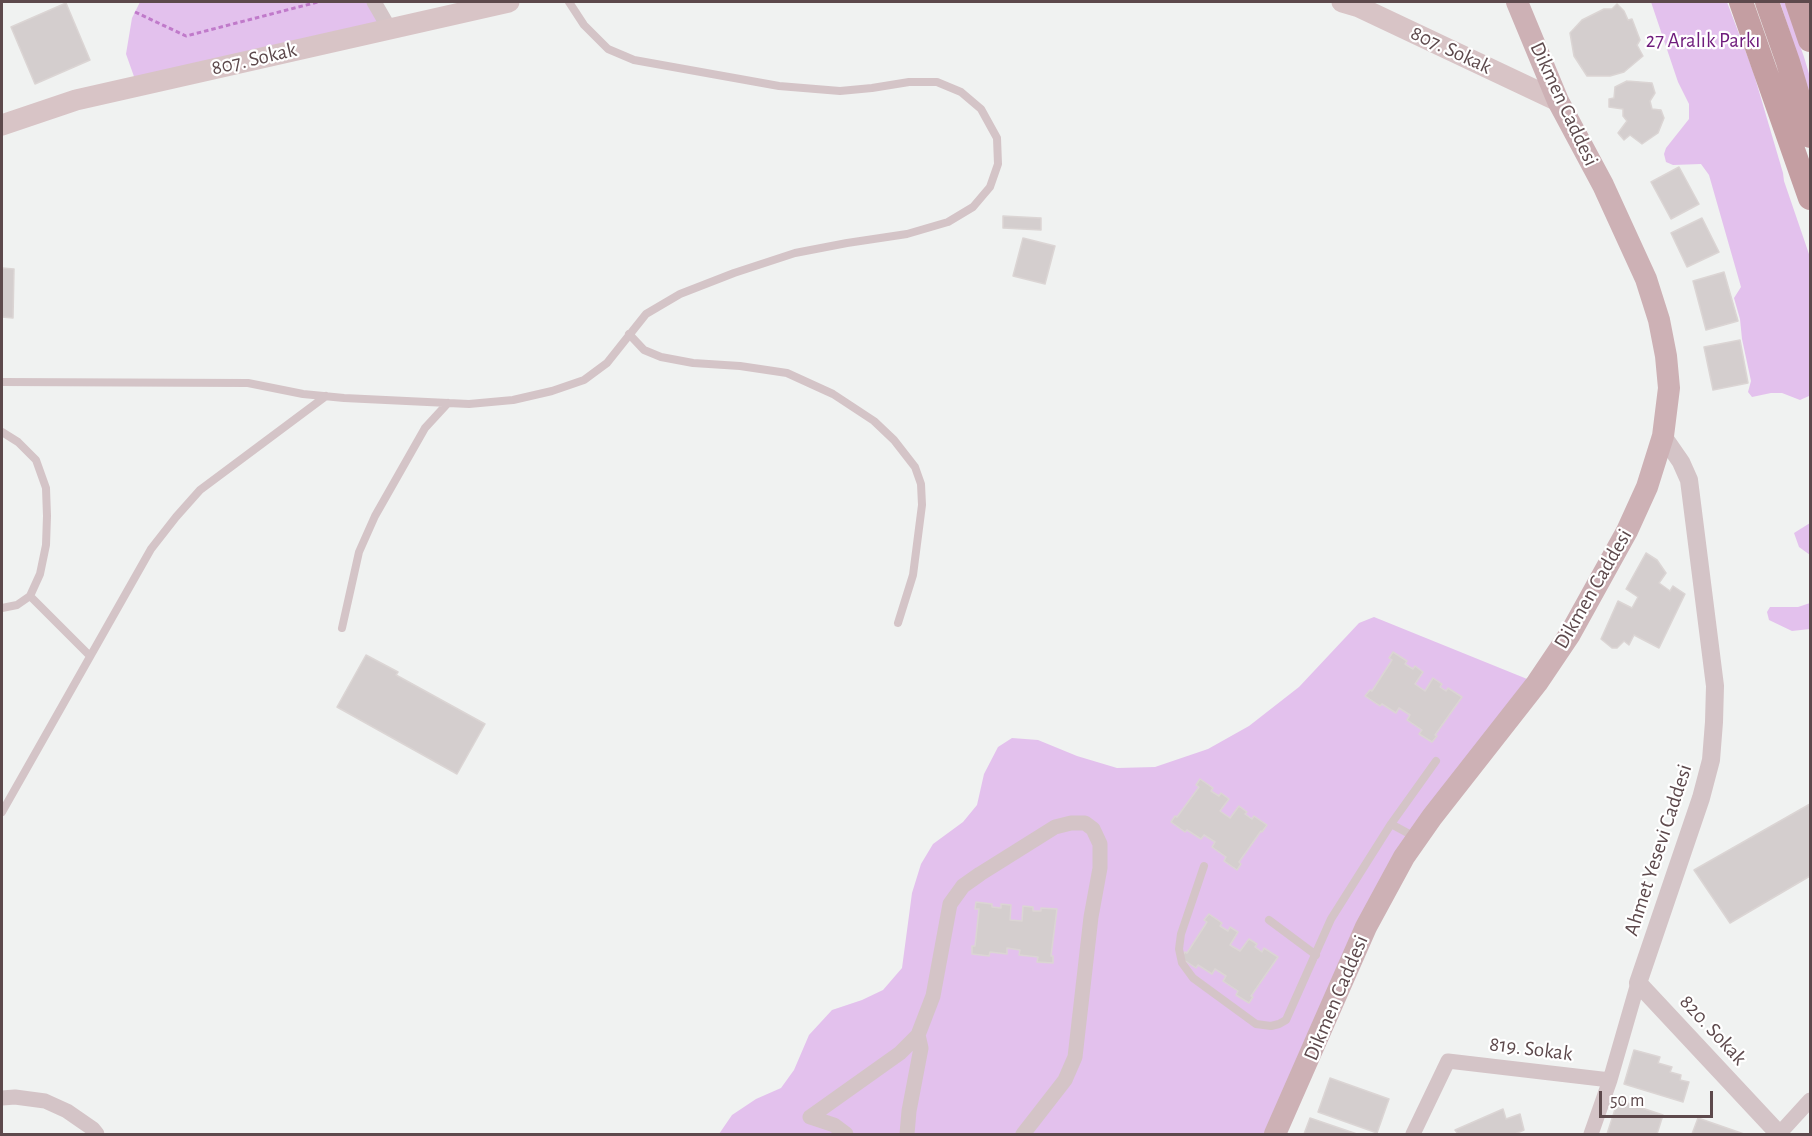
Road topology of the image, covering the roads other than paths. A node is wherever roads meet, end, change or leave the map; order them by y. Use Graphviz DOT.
graph roads {
  1 [pos="374,2"];
  2 [pos="569,2"];
  3 [pos="1342,2"];
  4 [pos="1517,2"];
  5 [pos="1741,2"];
  6 [pos="1767,2"];
  7 [pos="1797,2"];
  8 [pos="497,3"];
  9 [pos="389,28"];
  10 [pos="1810,40"];
  11 [pos="1558,101"];
  12 [pos="2,125"];
  13 [pos="1810,136"];
  14 [pos="1810,198"];
  15 [pos="629,334"];
  16 [pos="2,382"];
  17 [pos="326,396"];
  18 [pos="448,403"];
  19 [pos="2,432"];
  20 [pos="1663,436"];
  21 [pos="30,596"];
  22 [pos="2,608"];
  23 [pos="897,622"];
  24 [pos="342,628"];
  25 [pos="90,656"];
  26 [pos="1436,761"];
  27 [pos="2,812"];
  28 [pos="1391,824"];
  29 [pos="1416,838"];
  30 [pos="1204,866"];
  31 [pos="1269,920"];
  32 [pos="1316,955"];
  33 [pos="1638,983"];
  34 [pos="918,1035"];
  35 [pos="1610,1080"];
  36 [pos="2,1098"];
  37 [pos="1810,1100"];
  38 [pos="97,1134"];
  39 [pos="846,1134"];
  40 [pos="907,1134"];
  41 [pos="1023,1134"];
  42 [pos="1275,1134"];
  43 [pos="1413,1134"];
  44 [pos="1590,1134"];
  45 [pos="1779,1134"];
  1 -- 9 [label="street"];
  2 -- 15 [label="lane"];
  3 -- 11 [label="main road, 807. Sokak"];
  4 -- 11 [label="main road, Dikmen Caddesi"];
  5 -- 14 [label="highway"];
  6 -- 13 [label="highway"];
  7 -- 10 [label="highway"];
  8 -- 9 [label="main road, 807. Sokak"];
  9 -- 12 [label="main road, 807. Sokak"];
  11 -- 20 [label="main road, Dikmen Caddesi"];
  15 -- 18 [label="lane"];
  15 -- 23 [label="lane"];
  16 -- 17 [label="lane"];
  17 -- 18 [label="lane"];
  17 -- 25 [label="lane"];
  18 -- 24 [label="lane"];
  19 -- 21 [label="lane"];
  20 -- 29 [label="main road, Dikmen Caddesi"];
  20 -- 33 [label="street, Ahmet Yesevi Caddesi"];
  21 -- 22 [label="lane"];
  21 -- 25 [label="lane"];
  25 -- 27 [label="lane"];
  26 -- 28 [label="lane"];
  28 -- 29 [label="lane"];
  28 -- 32 [label="lane"];
  29 -- 42 [label="main road, Dikmen Caddesi"];
  30 -- 32 [label="lane"];
  31 -- 32 [label="lane"];
  33 -- 35 [label="street, Ahmet Yesevi Caddesi"];
  33 -- 45 [label="street, 820. Sokak"];
  34 -- 39 [label="street"];
  34 -- 40 [label="street"];
  34 -- 41 [label="street"];
  35 -- 43 [label="street, 819. Sokak"];
  35 -- 44 [label="street, Ahmet Yesevi Caddesi"];
  36 -- 38 [label="street"];
  37 -- 45 [label="street"];
}
